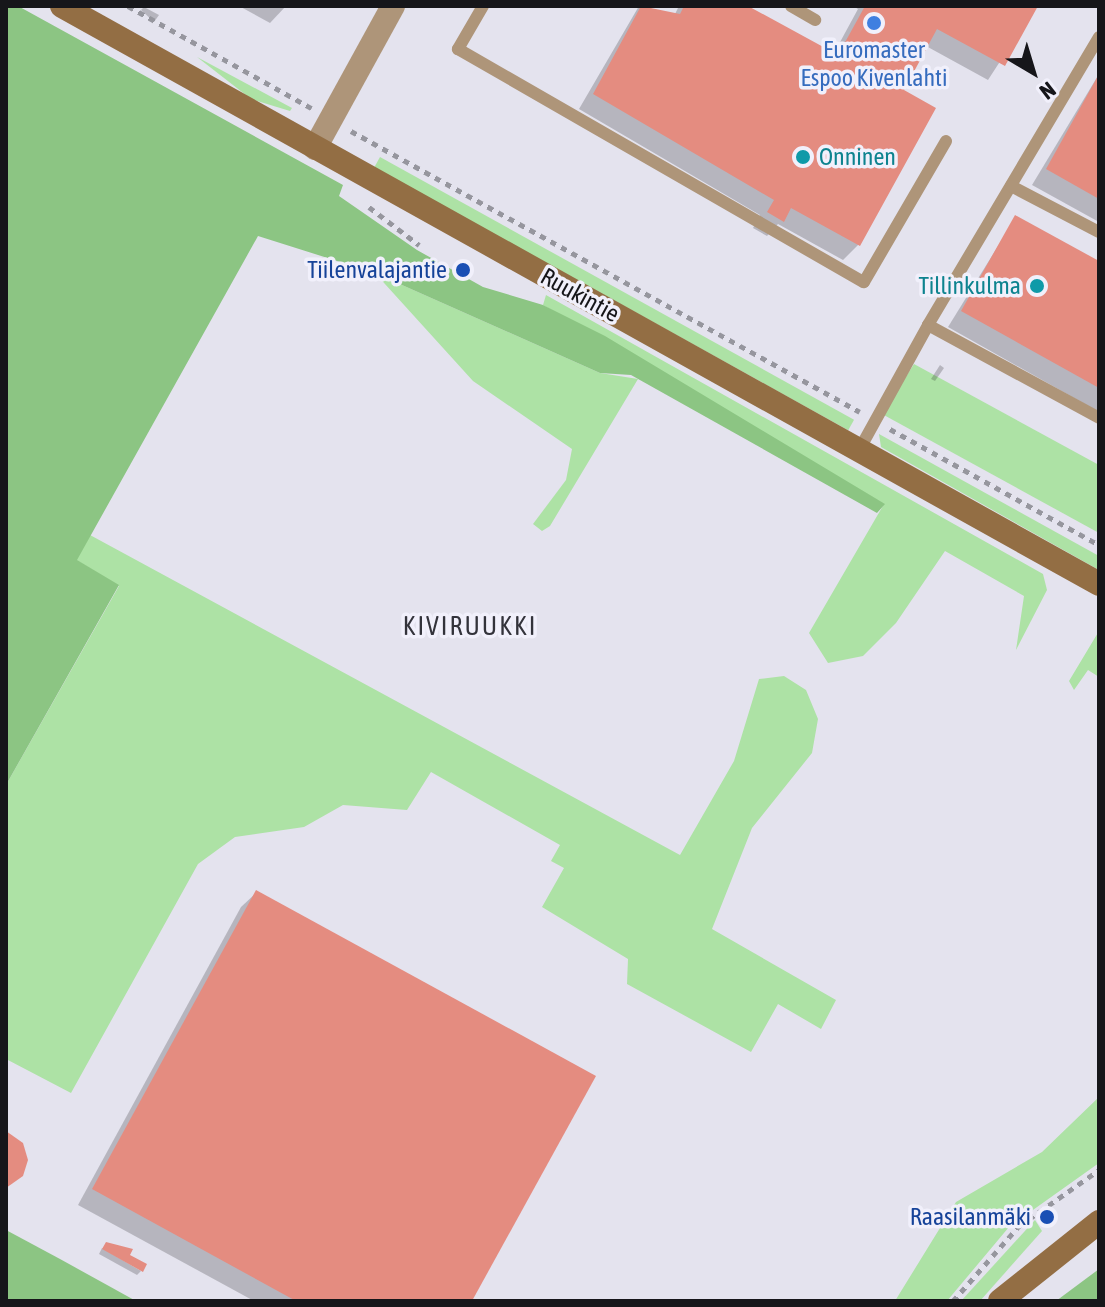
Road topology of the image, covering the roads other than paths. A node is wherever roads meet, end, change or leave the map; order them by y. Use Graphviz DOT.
graph roads {
  1 [pos="62,6"];
  2 [pos="393,6"];
  3 [pos="483,6"];
  4 [pos="791,6"];
  5 [pos="815,20"];
  6 [pos="1099,38"];
  7 [pos="946,141"];
  8 [pos="315,148"];
  9 [pos="1011,186"];
  10 [pos="1099,232"];
  11 [pos="928,325"];
  12 [pos="1099,418"];
  13 [pos="858,452"];
  14 [pos="1099,584"];
  15 [pos="1099,1222"];
  16 [pos="1000,1301"];
  1 -- 8 [label="street, Ruukintie"];
  2 -- 8 [label="street"];
  3 -- 7 [label="lane"];
  4 -- 5 [label="lane"];
  6 -- 9 [label="lane"];
  8 -- 13 [label="street, Ruukintie"];
  9 -- 10 [label="lane"];
  9 -- 11 [label="lane"];
  11 -- 12 [label="lane"];
  11 -- 13 [label="lane"];
  13 -- 14 [label="street, Ruukintie"];
  15 -- 16 [label="street"];
}
